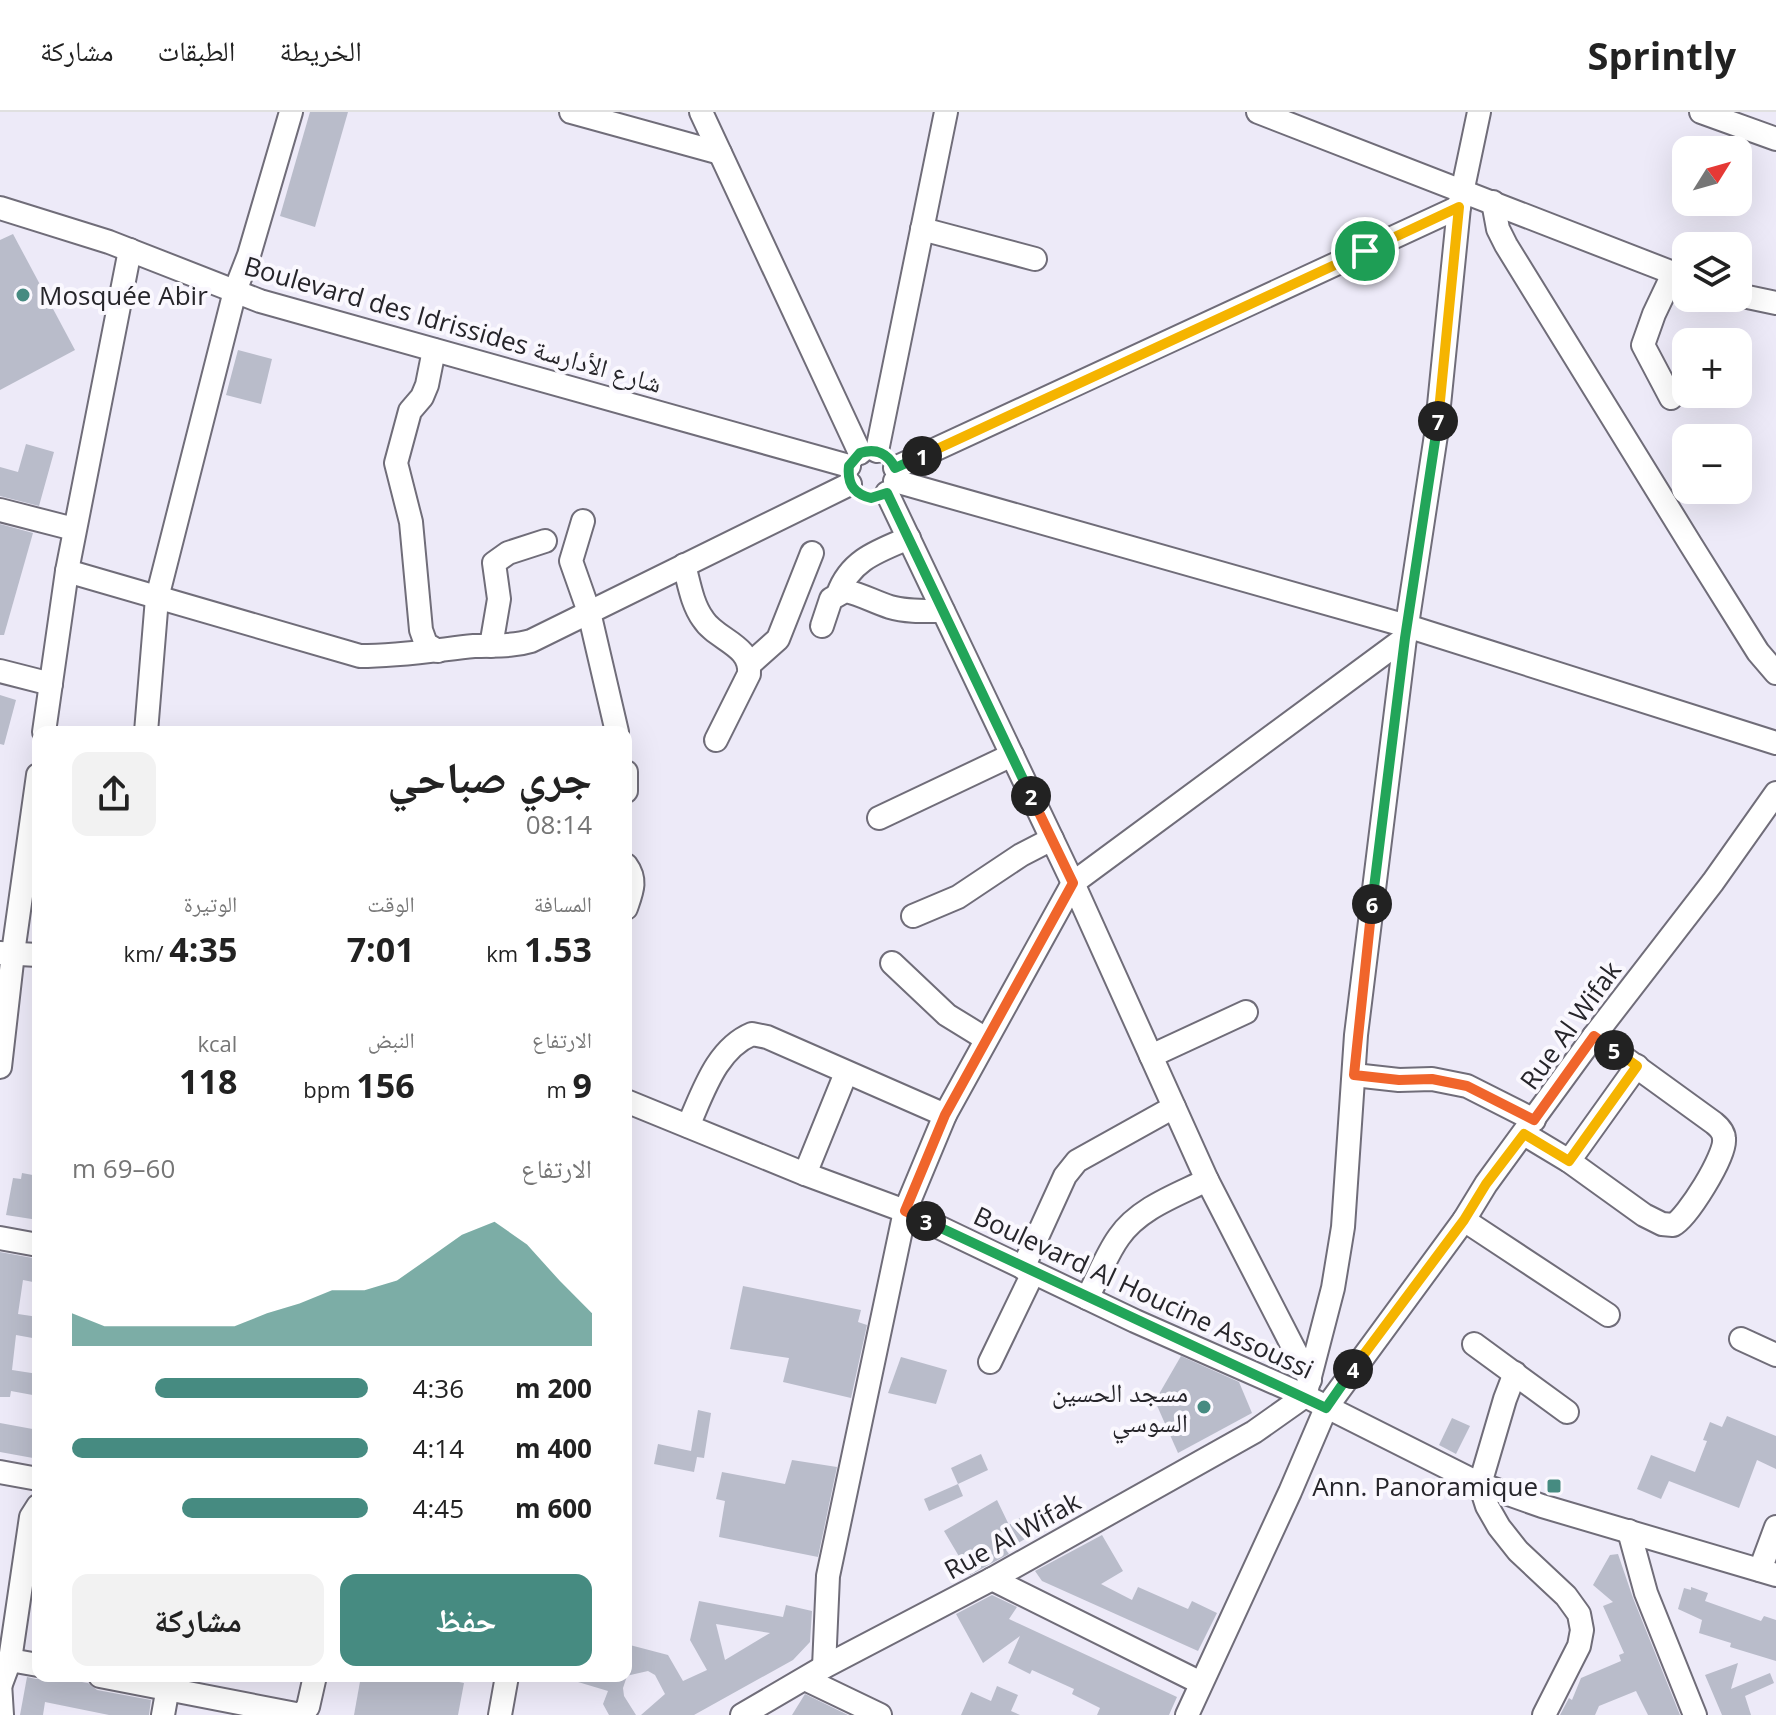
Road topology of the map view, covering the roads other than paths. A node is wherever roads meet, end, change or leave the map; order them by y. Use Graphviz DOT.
graph roads {
  1 [pos="291,112"];
  2 [pos="571,112"];
  3 [pos="701,112"];
  4 [pos="946,112"];
  5 [pos="1258,112"];
  6 [pos="1479,112"];
  7 [pos="1701,112"];
  8 [pos="1776,139"];
  9 [pos="720,153"];
  10 [pos="1461,199"];
  11 [pos="1493,202"];
  12 [pos="0,208"];
  13 [pos="922,229"];
  14 [pos="130,250"];
  15 [pos="1035,259"];
  16 [pos="1672,273"];
  17 [pos="1672,288"];
  18 [pos="235,291"];
  19 [pos="1752,298"];
  20 [pos="1776,303"];
  21 [pos="434,350"];
  22 [pos="1671,398"];
  23 [pos="859,464"];
  24 [pos="892,481"];
  25 [pos="0,510"];
  26 [pos="583,521"];
  27 [pos="74,529"];
  28 [pos="909,538"];
  29 [pos="545,541"];
  30 [pos="812,553"];
  31 [pos="684,565"];
  32 [pos="67,571"];
  33 [pos="838,594"];
  34 [pos="157,598"];
  35 [pos="943,611"];
  36 [pos="589,612"];
  37 [pos="822,626"];
  38 [pos="1406,632"];
  39 [pos="491,646"];
  40 [pos="438,651"];
  41 [pos="750,664"];
  42 [pos="0,671"];
  43 [pos="1776,673"];
  44 [pos="51,684"];
  45 [pos="45,726"];
  46 [pos="146,726"];
  47 [pos="616,726"];
  48 [pos="716,740"];
  49 [pos="1776,743"];
  50 [pos="1012,755"];
  51 [pos="1776,793"];
  52 [pos="32,808"];
  53 [pos="879,818"];
  54 [pos="1052,839"];
  55 [pos="1073,883"];
  56 [pos="913,916"];
  57 [pos="6,953"];
  58 [pos="32,955"];
  59 [pos="892,963"];
  60 [pos="1246,1012"];
  61 [pos="1594,1036"];
  62 [pos="986,1039"];
  63 [pos="1151,1056"];
  64 [pos="1637,1066"];
  65 [pos="0,1067"];
  66 [pos="846,1073"];
  67 [pos="1354,1075"];
  68 [pos="632,1107"];
  69 [pos="1174,1107"];
  70 [pos="945,1115"];
  71 [pos="688,1126"];
  72 [pos="1529,1127"];
  73 [pos="1569,1161"];
  74 [pos="805,1174"];
  75 [pos="1207,1180"];
  76 [pos="905,1211"];
  77 [pos="1464,1220"];
  78 [pos="0,1238"];
  79 [pos="32,1244"];
  80 [pos="1028,1270"];
  81 [pos="1087,1298"];
  82 [pos="1608,1315"];
  83 [pos="1741,1339"];
  84 [pos="1474,1344"];
  85 [pos="1776,1355"];
  86 [pos="990,1362"];
  87 [pos="1515,1373"];
  88 [pos="1307,1388"];
  89 [pos="1326,1408"];
  90 [pos="1567,1412"];
  91 [pos="0,1472"];
  92 [pos="32,1478"];
  93 [pos="1480,1484"];
  94 [pos="32,1515"];
  95 [pos="1776,1527"];
  96 [pos="1629,1531"];
  97 [pos="31,1561"];
  98 [pos="1768,1573"];
  99 [pos="992,1579"];
  100 [pos="10,1660"];
  101 [pos="32,1664"];
  102 [pos="814,1673"];
  103 [pos="169,1682"];
  104 [pos="314,1682"];
  105 [pos="506,1682"];
  106 [pos="1201,1683"];
  107 [pos="0,1684"];
  108 [pos="2,1715"];
  109 [pos="163,1715"];
  110 [pos="500,1715"];
  111 [pos="742,1715"];
  112 [pos="880,1715"];
  113 [pos="1187,1715"];
  114 [pos="1544,1715"];
  115 [pos="1695,1715"];
  1 -- 18 [label="street"];
  2 -- 9 [label="street"];
  3 -- 9 [label="street"];
  4 -- 13 [label="street"];
  5 -- 10 [label="street"];
  6 -- 10 [label="street"];
  7 -- 8 [label="street"];
  9 -- 23 [label="street"];
  10 -- 11 [label="street"];
  10 -- 24 [label="street"];
  10 -- 38 [label="street"];
  11 -- 16 [label="street"];
  11 -- 43 [label="street"];
  12 -- 14 [label="street, Boulevard des Idrissides شارع الأدارسة"];
  13 -- 15 [label="street"];
  13 -- 23 [label="street"];
  14 -- 18 [label="street, Boulevard des Idrissides شارع الأدارسة"];
  14 -- 27 [label="street"];
  17 -- 22 [label="street"];
  18 -- 21 [label="street, Boulevard des Idrissides شارع الأدارسة"];
  18 -- 34 [label="street"];
  19 -- 20 [label="street"];
  21 -- 23 [label="street, Boulevard des Idrissides شارع الأدارسة"];
  21 -- 40 [label="street"];
  23 -- 24 [label="street"];
  23 -- 24 [label="street, Boulevard des Idrissides شارع الأدارسة"];
  23 -- 31 [label="street"];
  24 -- 28 [label="street"];
  24 -- 38 [label="street"];
  25 -- 27 [label="street"];
  26 -- 36 [label="street"];
  27 -- 32 [label="street"];
  28 -- 33 [label="street"];
  28 -- 35 [label="street"];
  29 -- 39 [label="street"];
  30 -- 41 [label="street"];
  31 -- 36 [label="street"];
  31 -- 41 [label="street"];
  32 -- 34 [label="street"];
  32 -- 44 [label="street"];
  33 -- 35 [label="street"];
  33 -- 37 [label="street"];
  34 -- 40 [label="street"];
  34 -- 46 [label="street"];
  35 -- 50 [label="street"];
  36 -- 39 [label="street"];
  36 -- 47 [label="street"];
  38 -- 49 [label="street"];
  38 -- 55 [label="street"];
  38 -- 67 [label="street"];
  39 -- 40 [label="street"];
  41 -- 48 [label="street"];
  42 -- 44 [label="street"];
  44 -- 45 [label="street"];
  50 -- 53 [label="street"];
  50 -- 54 [label="street"];
  51 -- 61 [label="street, Rue Al Wifak"];
  52 -- 57 [label="street"];
  54 -- 55 [label="street"];
  54 -- 56 [label="street"];
  55 -- 62 [label="street"];
  55 -- 63 [label="street"];
  57 -- 58 [label="street"];
  57 -- 65 [label="street"];
  59 -- 62 [label="street"];
  60 -- 63 [label="street"];
  61 -- 64 [label="street"];
  61 -- 72 [label="street, Rue Al Wifak"];
  62 -- 70 [label="street"];
  63 -- 69 [label="street"];
  64 -- 73 [label="street"];
  64 -- 73 [label="street"];
  66 -- 70 [label="street"];
  66 -- 71 [label="street"];
  66 -- 74 [label="street"];
  67 -- 72 [label="street"];
  67 -- 88 [label="street"];
  68 -- 71 [label="street, Boulevard Al Houcine Assoussi"];
  69 -- 75 [label="street"];
  69 -- 80 [label="street"];
  70 -- 76 [label="street"];
  71 -- 74 [label="street, Boulevard Al Houcine Assoussi"];
  72 -- 73 [label="street"];
  72 -- 77 [label="street, Rue Al Wifak"];
  74 -- 76 [label="street, Boulevard Al Houcine Assoussi"];
  75 -- 81 [label="street"];
  75 -- 88 [label="street"];
  76 -- 80 [label="street, Boulevard Al Houcine Assoussi"];
  76 -- 102 [label="street"];
  77 -- 82 [label="street"];
  77 -- 89 [label="street, Rue Al Wifak"];
  78 -- 79 [label="street"];
  80 -- 81 [label="street, Boulevard Al Houcine Assoussi"];
  80 -- 86 [label="street"];
  81 -- 88 [label="street, Boulevard Al Houcine Assoussi"];
  83 -- 85 [label="street"];
  84 -- 87 [label="street"];
  87 -- 90 [label="street"];
  87 -- 93 [label="street"];
  88 -- 89 [label="street, Boulevard Al Houcine Assoussi"];
  88 -- 99 [label="street, Rue Al Wifak"];
  89 -- 93 [label="street, Boulevard Al Houcine Assoussi"];
  89 -- 106 [label="street, Rue Al Wifak"];
  91 -- 92 [label="street"];
  93 -- 96 [label="street, Boulevard Al Houcine Assoussi"];
  93 -- 114 [label="street"];
  94 -- 97 [label="street"];
  95 -- 98 [label="street"];
  96 -- 98 [label="street, Boulevard Al Houcine Assoussi"];
  96 -- 115 [label="street"];
  97 -- 100 [label="street"];
  99 -- 102 [label="street, Rue Al Wifak"];
  99 -- 106 [label="street"];
  100 -- 101 [label="street"];
  100 -- 107 [label="street"];
  102 -- 111 [label="street, Rue Al Wifak"];
  102 -- 112 [label="street"];
  103 -- 104 [label="street"];
  103 -- 109 [label="street"];
  105 -- 110 [label="street"];
  106 -- 113 [label="street, Rue Al Wifak"];
  107 -- 108 [label="street"];
}
